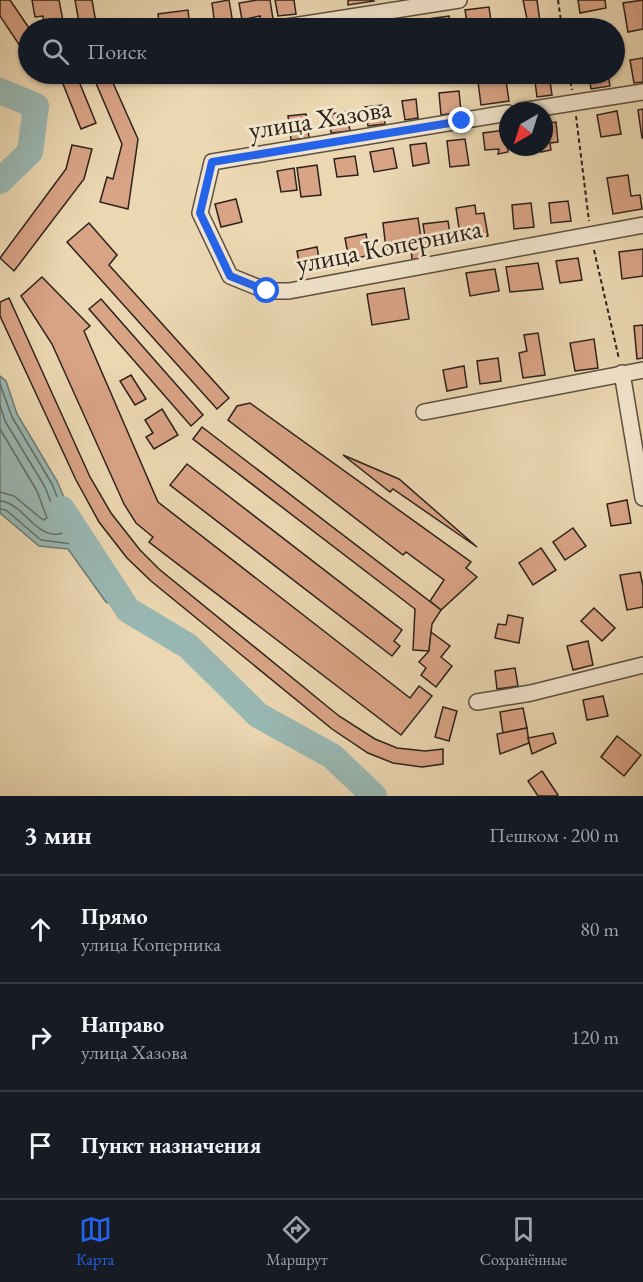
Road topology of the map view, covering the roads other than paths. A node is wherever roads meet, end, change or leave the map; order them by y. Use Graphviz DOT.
graph roads {
  1 [pos="459,0"];
  2 [pos="344,18"];
  3 [pos="643,92"];
  4 [pos="553,106"];
  5 [pos="499,114"];
  6 [pos="212,162"];
  7 [pos="643,225"];
  8 [pos="643,370"];
  9 [pos="622,373"];
  10 [pos="424,412"];
  11 [pos="643,498"];
  12 [pos="643,665"];
  13 [pos="477,702"];
  1 -- 2 [label="street"];
  3 -- 4 [label="street"];
  5 -- 6 [label="street, улица Хазова"];
  6 -- 7 [label="street, улица Коперника"];
  8 -- 9 [label="street"];
  9 -- 10 [label="street"];
  9 -- 11 [label="street"];
  12 -- 13 [label="street"];
}
